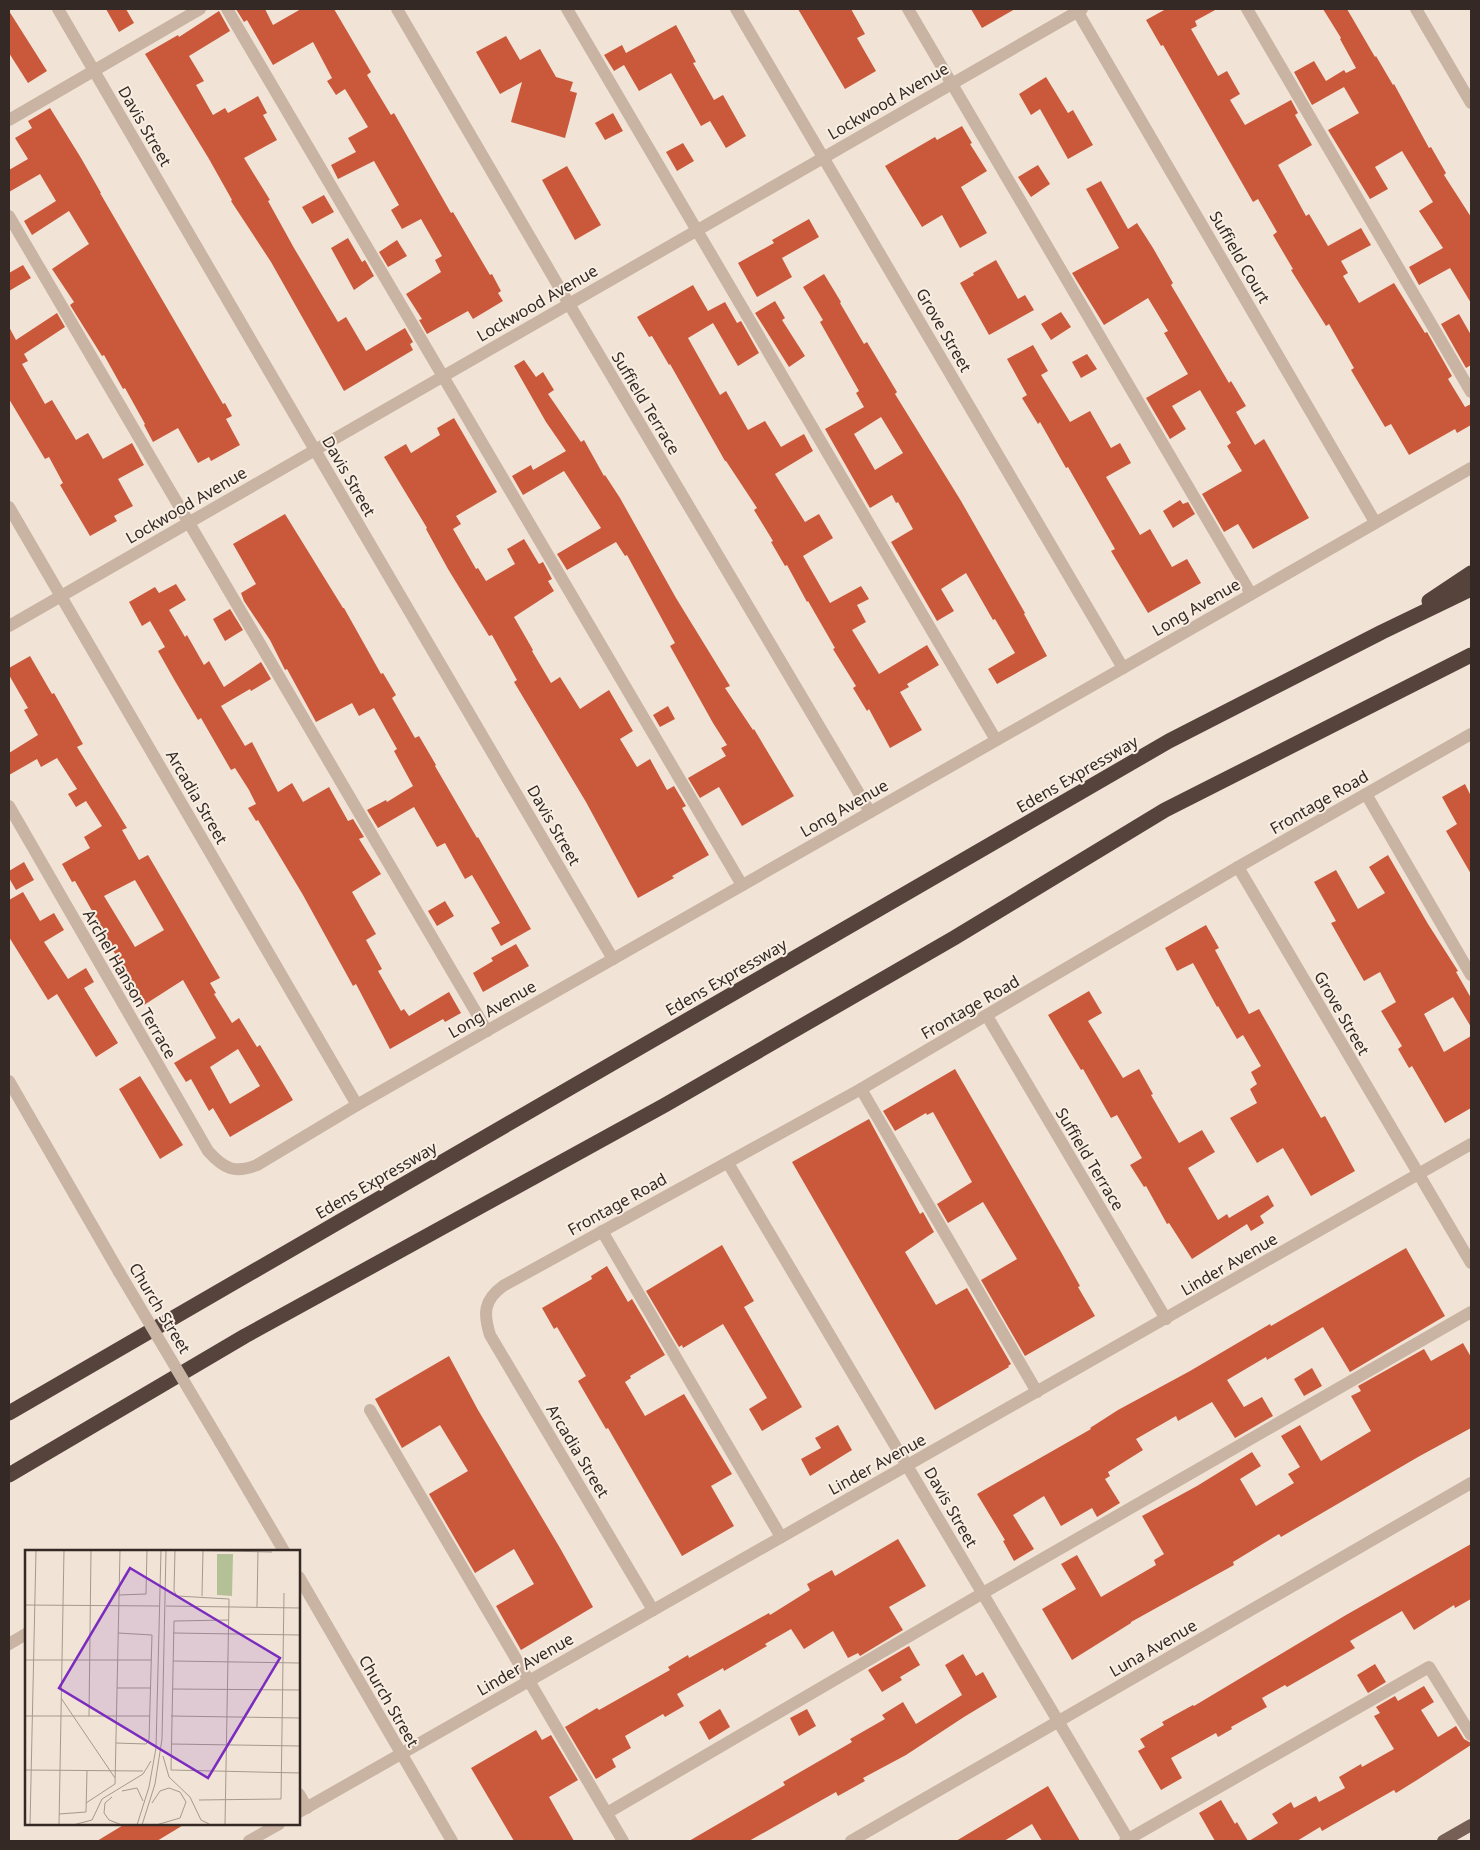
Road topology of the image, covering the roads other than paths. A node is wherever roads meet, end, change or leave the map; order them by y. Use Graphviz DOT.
graph roads {
  1 [pos="58,9"];
  2 [pos="200,9"];
  3 [pos="227,9"];
  4 [pos="397,9"];
  5 [pos="567,9"];
  6 [pos="736,9"];
  7 [pos="908,9"];
  8 [pos="1247,9"];
  9 [pos="1416,9"];
  10 [pos="1078,10"];
  11 [pos="94,71"];
  12 [pos="952,84"];
  13 [pos="1471,103"];
  14 [pos="9,120"];
  15 [pos="824,158"];
  16 [pos="9,216"];
  17 [pos="698,230"];
  18 [pos="569,304"];
  19 [pos="444,376"];
  20 [pos="1471,392"];
  21 [pos="314,450"];
  22 [pos="1471,468"];
  23 [pos="9,507"];
  24 [pos="1375,522"];
  25 [pos="189,523"];
  26 [pos="1471,573"];
  27 [pos="1471,590"];
  28 [pos="1251,594"];
  29 [pos="61,596"];
  30 [pos="9,626"];
  31 [pos="1382,632"];
  32 [pos="1471,655"];
  33 [pos="1471,661"];
  34 [pos="1123,668"];
  35 [pos="1442,670"];
  36 [pos="1471,734"];
  37 [pos="996,740"];
  38 [pos="1366,794"];
  39 [pos="9,806"];
  40 [pos="870,812"];
  41 [pos="1238,868"];
  42 [pos="742,885"];
  43 [pos="613,959"];
  44 [pos="1471,975"];
  45 [pos="987,1016"];
  46 [pos="487,1031"];
  47 [pos="9,1081"];
  48 [pos="861,1089"];
  49 [pos="357,1105"];
  50 [pos="1471,1144"];
  51 [pos="728,1162"];
  52 [pos="232,1168"];
  53 [pos="1418,1174"];
  54 [pos="602,1231"];
  55 [pos="1471,1263"];
  56 [pos="486,1306"];
  57 [pos="1471,1312"];
  58 [pos="1166,1318"];
  59 [pos="1037,1392"];
  60 [pos="370,1410"];
  61 [pos="9,1413"];
  62 [pos="908,1466"];
  63 [pos="9,1475"];
  64 [pos="1471,1483"];
  65 [pos="782,1537"];
  66 [pos="283,1550"];
  67 [pos="300,1579"];
  68 [pos="983,1594"];
  69 [pos="653,1610"];
  70 [pos="25,1635"];
  71 [pos="9,1644"];
  72 [pos="528,1681"];
  73 [pos="1058,1721"];
  74 [pos="1471,1735"];
  75 [pos="401,1754"];
  76 [pos="303,1810"];
  77 [pos="607,1813"];
  78 [pos="277,1825"];
  79 [pos="1471,1825"];
  80 [pos="249,1841"];
  81 [pos="452,1841"];
  82 [pos="623,1841"];
  83 [pos="851,1841"];
  84 [pos="1128,1841"];
  85 [pos="1443,1841"];
  1 -- 11 [label="street, Davis Street"];
  2 -- 11 [label="street"];
  3 -- 19 [label="street"];
  4 -- 18 [label="street, Suffield Terrace"];
  5 -- 17 [label="street"];
  6 -- 15 [label="street, Grove Street"];
  7 -- 12 [label="street"];
  8 -- 20 [label="street"];
  9 -- 13 [label="street"];
  10 -- 12 [label="street, Lockwood Avenue"];
  10 -- 24 [label="street, Suffield Court"];
  11 -- 14 [label="street"];
  11 -- 21 [label="street, Davis Street"];
  12 -- 15 [label="street, Lockwood Avenue"];
  12 -- 28 [label="street"];
  15 -- 17 [label="street, Lockwood Avenue"];
  15 -- 34 [label="street, Grove Street"];
  16 -- 25 [label="street"];
  17 -- 18 [label="street, Lockwood Avenue"];
  17 -- 37 [label="street"];
  18 -- 19 [label="street, Lockwood Avenue"];
  18 -- 40 [label="street, Suffield Terrace"];
  19 -- 21 [label="street, Lockwood Avenue"];
  19 -- 42 [label="street"];
  21 -- 25 [label="street, Lockwood Avenue"];
  21 -- 43 [label="street, Davis Street"];
  22 -- 24 [label="street, Long Avenue"];
  23 -- 29 [label="street, Arcadia Street"];
  24 -- 28 [label="street, Long Avenue"];
  25 -- 29 [label="street, Lockwood Avenue"];
  25 -- 46 [label="street"];
  26 -- 31 [label="highway"];
  27 -- 31 [label="highway, Edens Expressway"];
  28 -- 34 [label="street, Long Avenue"];
  29 -- 30 [label="street, Lockwood Avenue"];
  29 -- 49 [label="street, Arcadia Street"];
  31 -- 61 [label="highway, Edens Expressway"];
  32 -- 35 [label="highway"];
  33 -- 35 [label="highway"];
  34 -- 37 [label="street, Long Avenue"];
  35 -- 63 [label="highway"];
  36 -- 38 [label="street, Frontage Road"];
  37 -- 40 [label="street, Long Avenue"];
  38 -- 41 [label="street, Frontage Road"];
  38 -- 44 [label="street"];
  39 -- 52 [label="street, Archel Hanson Terrace"];
  40 -- 42 [label="street, Long Avenue"];
  41 -- 45 [label="street, Frontage Road"];
  41 -- 53 [label="street, Grove Street"];
  42 -- 43 [label="street, Long Avenue"];
  43 -- 46 [label="street, Long Avenue"];
  45 -- 48 [label="street, Frontage Road"];
  45 -- 58 [label="street, Suffield Terrace"];
  46 -- 49 [label="street, Long Avenue"];
  47 -- 66 [label="street, Church Street, bridge"];
  48 -- 51 [label="street, Frontage Road"];
  48 -- 59 [label="street"];
  49 -- 52 [label="street, Long Avenue"];
  50 -- 53 [label="street, Linder Avenue"];
  51 -- 54 [label="street, Frontage Road"];
  51 -- 62 [label="street, Davis Street"];
  53 -- 55 [label="street, Grove Street"];
  53 -- 58 [label="street, Linder Avenue"];
  54 -- 56 [label="street, Frontage Road"];
  54 -- 65 [label="street"];
  56 -- 69 [label="street, Arcadia Street"];
  57 -- 68 [label="street"];
  58 -- 59 [label="street, Linder Avenue"];
  59 -- 62 [label="street, Linder Avenue"];
  60 -- 72 [label="street"];
  62 -- 65 [label="street, Linder Avenue"];
  62 -- 68 [label="street, Davis Street"];
  64 -- 73 [label="street, Luna Avenue"];
  65 -- 69 [label="street, Linder Avenue"];
  67 -- 75 [label="street, Church Street"];
  68 -- 73 [label="street, Davis Street"];
  68 -- 77 [label="street"];
  69 -- 72 [label="street, Linder Avenue"];
  70 -- 71 [label="street"];
  72 -- 75 [label="street, Linder Avenue"];
  72 -- 77 [label="street"];
  73 -- 83 [label="street, Luna Avenue"];
  73 -- 84 [label="street, Davis Street"];
  74 -- 84 [label="street"];
  75 -- 76 [label="street, Linder Avenue"];
  75 -- 81 [label="street, Church Street"];
  77 -- 82 [label="street"];
  78 -- 80 [label="street"];
  79 -- 85 [label="main road"];
}
